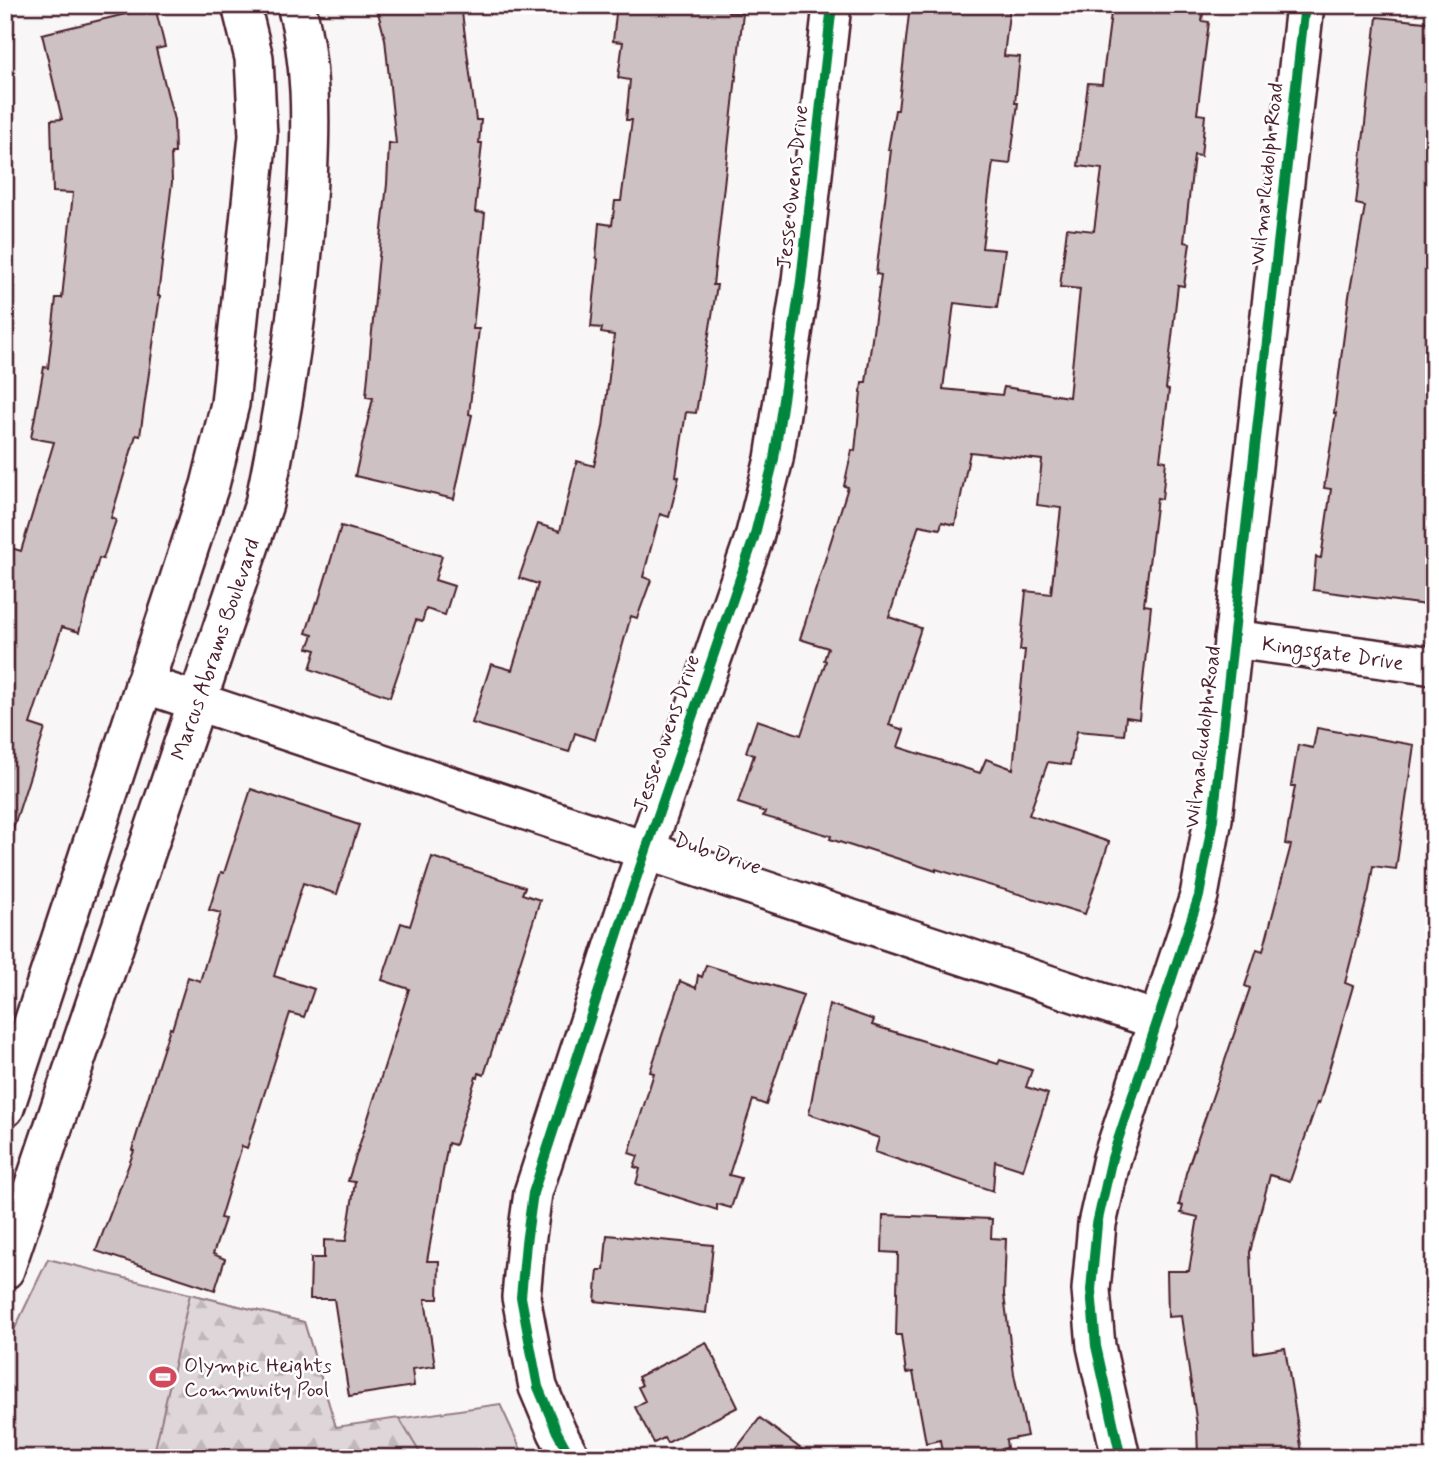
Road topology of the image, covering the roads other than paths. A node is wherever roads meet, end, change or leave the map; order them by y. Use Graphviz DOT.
graph roads {
  1 [pos="241,5"];
  2 [pos="296,5"];
  3 [pos="832,5"];
  4 [pos="1305,5"];
  5 [pos="1233,639"];
  6 [pos="1434,666"];
  7 [pos="144,684"];
  8 [pos="197,703"];
  9 [pos="646,850"];
  10 [pos="1159,1021"];
  11 [pos="5,1108"];
  12 [pos="5,1270"];
  13 [pos="571,1458"];
  14 [pos="1121,1458"];
  1 -- 7 [label="street"];
  2 -- 8 [label="street, Marcus Abrams Boulevard"];
  3 -- 9 [label="street, Jesse Owens Drive"];
  4 -- 5 [label="street, Wilma Rudolph Road"];
  5 -- 6 [label="street, Kingsgate Drive"];
  5 -- 10 [label="street, Wilma Rudolph Road"];
  7 -- 8 [label="street, Dub Drive"];
  7 -- 11 [label="street"];
  8 -- 9 [label="street, Dub Drive"];
  8 -- 12 [label="street, Marcus Abrams Boulevard"];
  9 -- 10 [label="street, Dub Drive"];
  9 -- 13 [label="street, Jesse Owens Drive"];
  10 -- 14 [label="street, Wilma Rudolph Road"];
}
